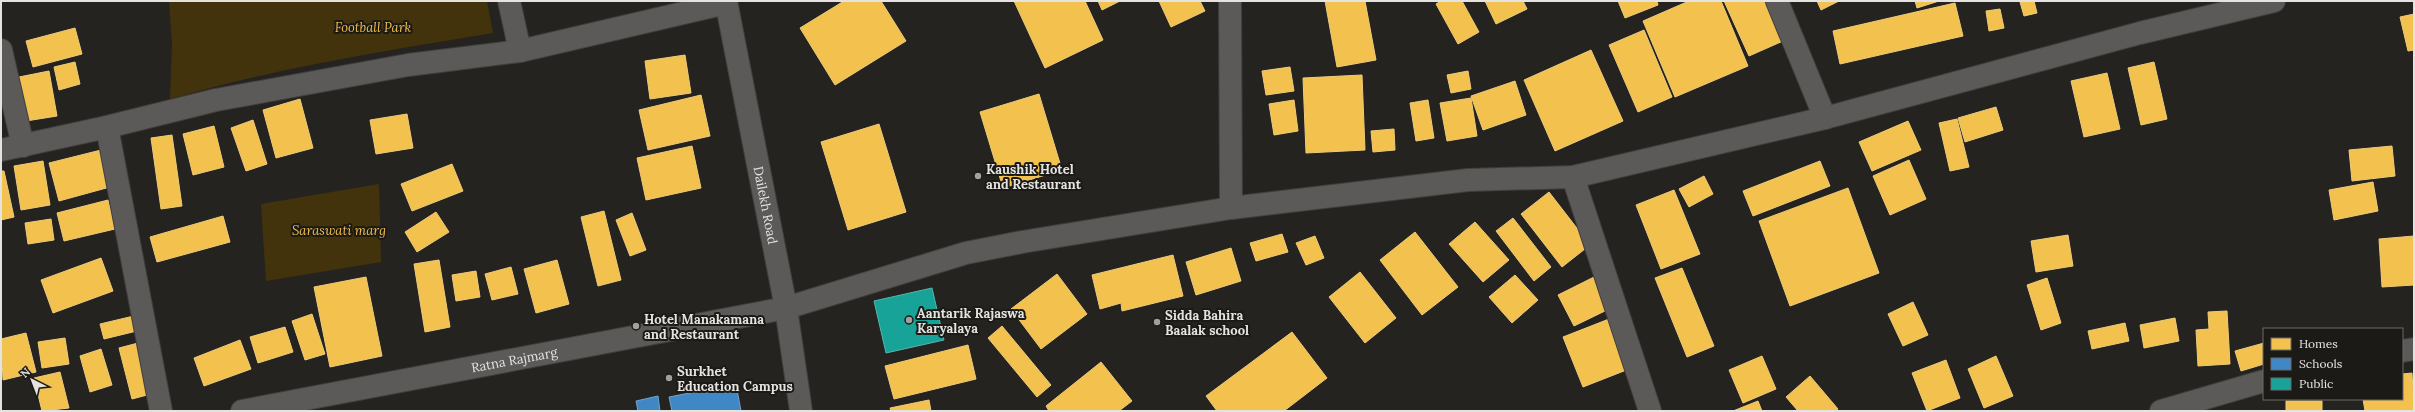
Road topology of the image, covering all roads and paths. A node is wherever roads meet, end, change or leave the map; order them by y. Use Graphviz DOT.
graph roads {
  1 [pos="509,1"];
  2 [pos="1230,1"];
  3 [pos="1777,1"];
  4 [pos="2274,1"];
  5 [pos="726,2"];
  6 [pos="1,50"];
  7 [pos="520,51"];
  8 [pos="1825,118"];
  9 [pos="108,127"];
  10 [pos="24,146"];
  11 [pos="1,150"];
  12 [pos="1573,177"];
  13 [pos="1231,208"];
  14 [pos="786,308"];
  15 [pos="2414,349"];
  16 [pos="2403,351"];
  17 [pos="2263,381"];
  18 [pos="161,411"];
  19 [pos="242,411"];
  20 [pos="801,411"];
  21 [pos="1650,411"];
  22 [pos="2161,411"];
  1 -- 7 [label="street"];
  2 -- 13 [label="street"];
  3 -- 8 [label="street"];
  4 -- 8 [label="street, Ratna Rajmarg"];
  5 -- 7 [label="street"];
  5 -- 14 [label="street, Dailekh Road"];
  6 -- 10 [label="street"];
  7 -- 9 [label="street"];
  8 -- 12 [label="street, Ratna Rajmarg"];
  9 -- 10 [label="street"];
  9 -- 18 [label="street"];
  10 -- 11 [label="street"];
  12 -- 13 [label="street, Ratna Rajmarg"];
  12 -- 21 [label="street"];
  13 -- 14 [label="street, Ratna Rajmarg"];
  14 -- 19 [label="street, Ratna Rajmarg"];
  14 -- 20 [label="street, Dailekh Road"];
  15 -- 16 [label="street"];
  17 -- 22 [label="street"];
}
